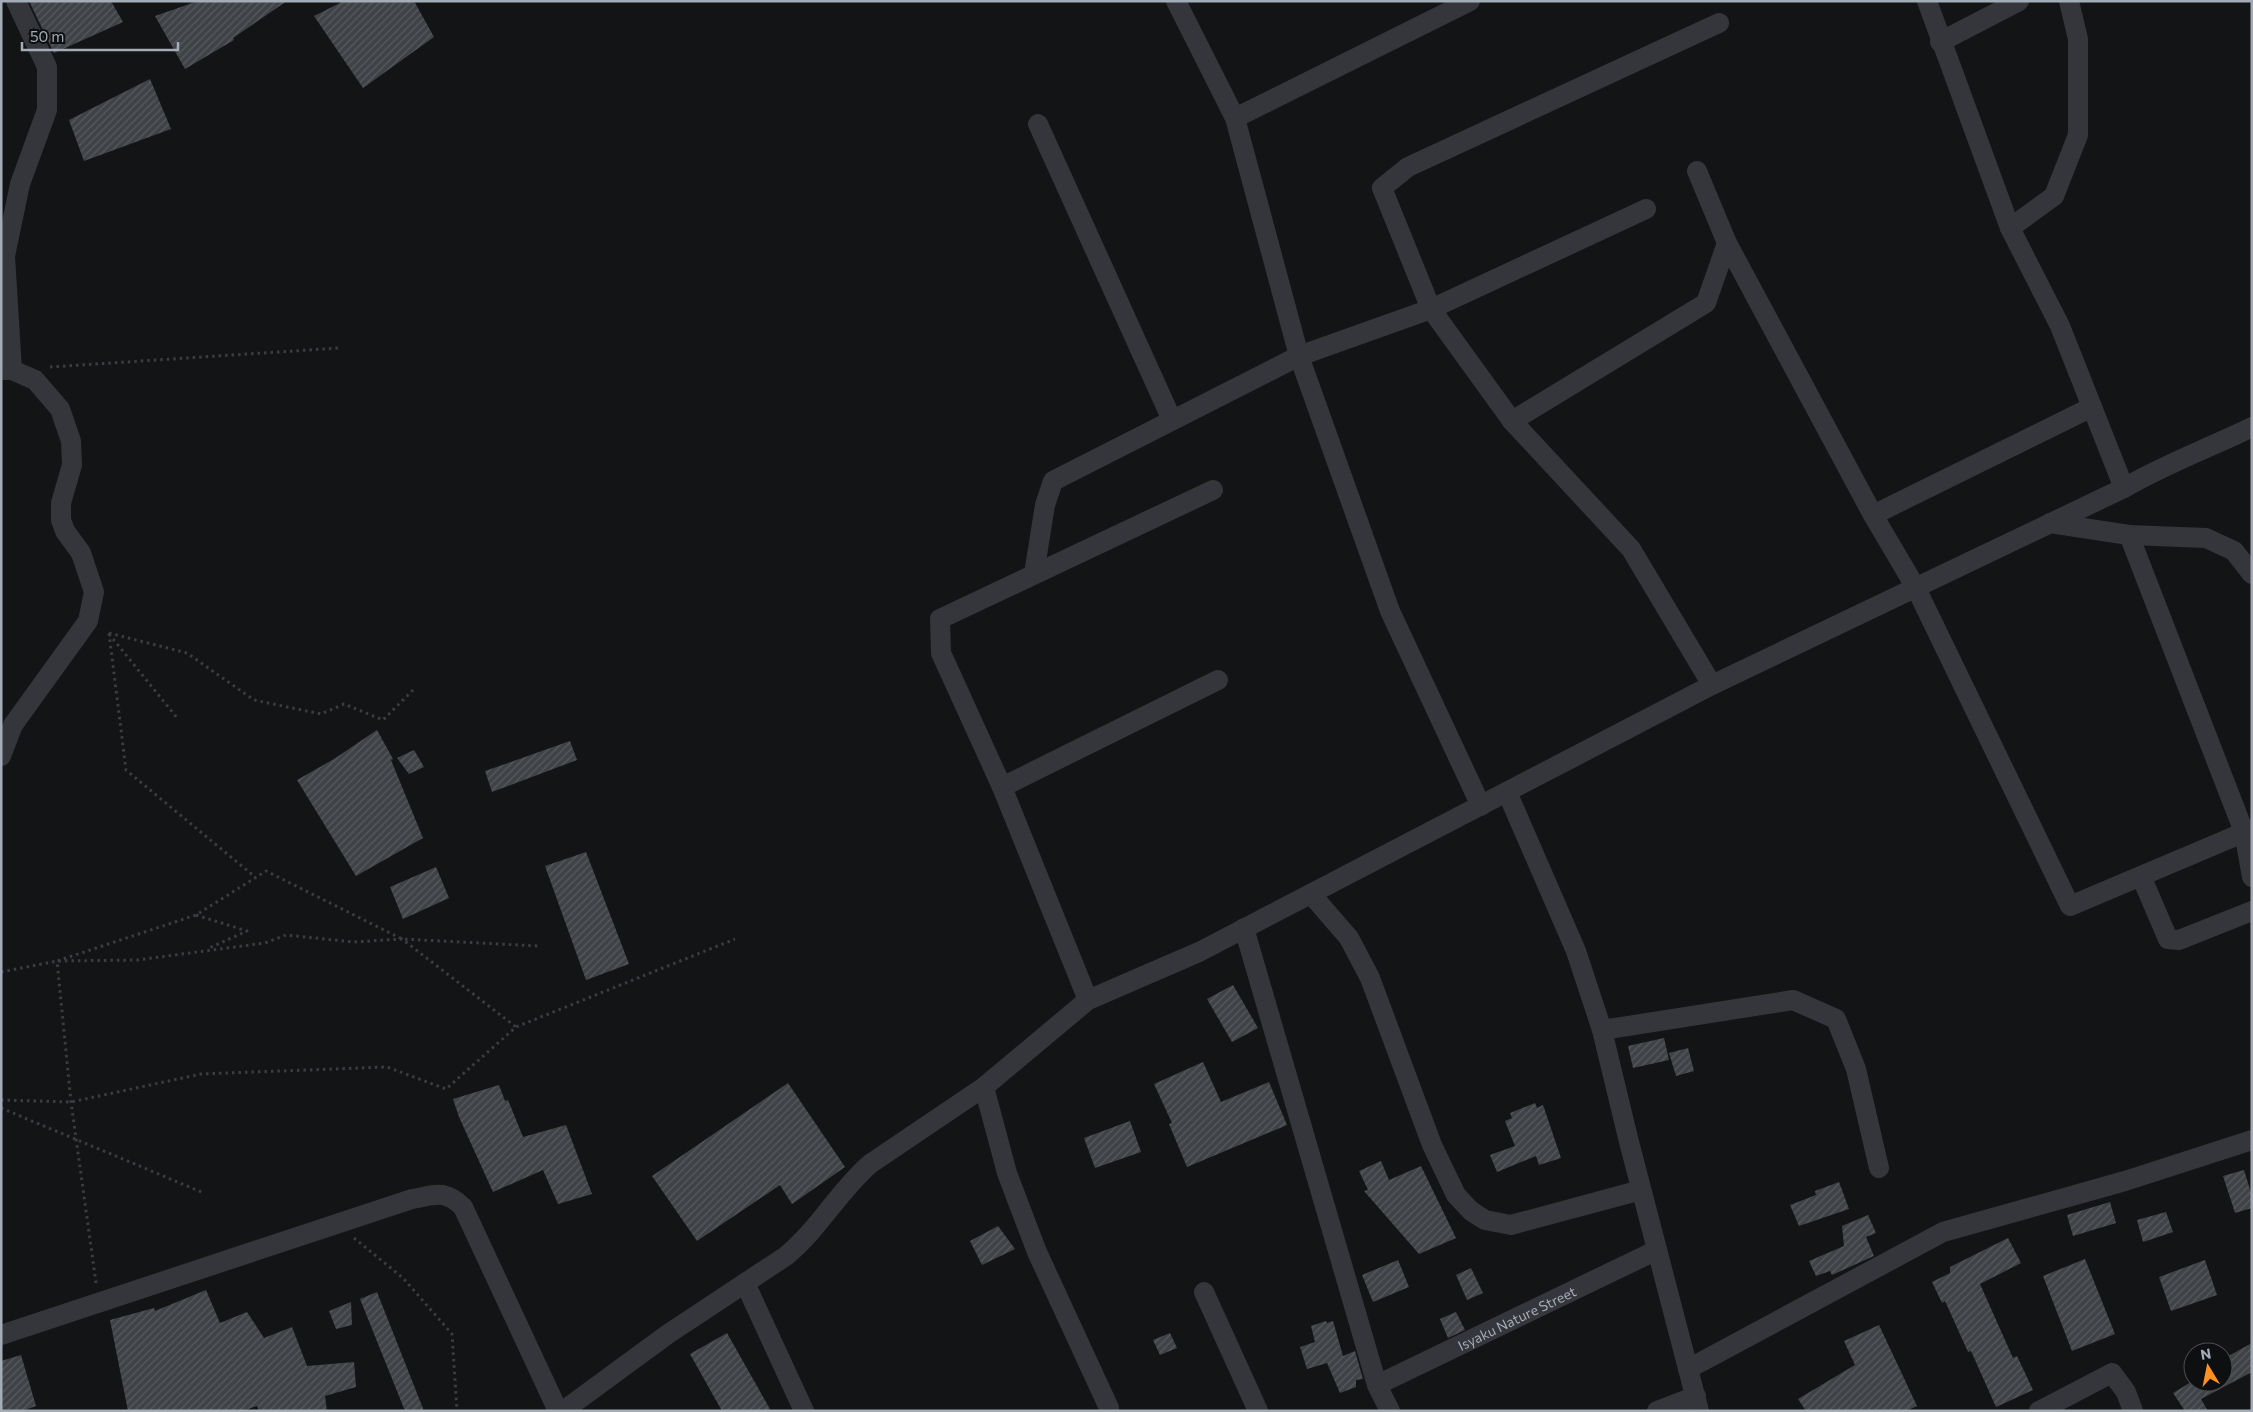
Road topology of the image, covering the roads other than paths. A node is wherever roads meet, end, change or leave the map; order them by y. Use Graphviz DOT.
graph roads {
  1 [pos="16,1"];
  2 [pos="1176,1"];
  3 [pos="1470,1"];
  4 [pos="1927,1"];
  5 [pos="2019,1"];
  6 [pos="2069,1"];
  7 [pos="1719,23"];
  8 [pos="1940,42"];
  9 [pos="1235,118"];
  10 [pos="1038,124"];
  11 [pos="1697,171"];
  12 [pos="1646,209"];
  13 [pos="2010,228"];
  14 [pos="1726,243"];
  15 [pos="1431,309"];
  16 [pos="1299,356"];
  17 [pos="7,370"];
  18 [pos="2092,407"];
  19 [pos="1172,420"];
  20 [pos="1512,422"];
  21 [pos="2252,427"];
  22 [pos="2124,488"];
  23 [pos="1214,490"];
  24 [pos="1873,515"];
  25 [pos="2050,523"];
  26 [pos="2129,535"];
  27 [pos="1034,574"];
  28 [pos="2252,574"];
  29 [pos="1916,588"];
  30 [pos="1218,680"];
  31 [pos="1712,686"];
  32 [pos="1,756"];
  33 [pos="1002,787"];
  34 [pos="1507,792"];
  35 [pos="1481,806"];
  36 [pos="2248,831"];
  37 [pos="2141,876"];
  38 [pos="2252,877"];
  39 [pos="1311,894"];
  40 [pos="2252,910"];
  41 [pos="1244,928"];
  42 [pos="1088,1000"];
  43 [pos="1602,1030"];
  44 [pos="984,1087"];
  45 [pos="2252,1140"];
  46 [pos="1879,1168"];
  47 [pos="1642,1190"];
  48 [pos="1657,1250"];
  49 [pos="745,1283"];
  50 [pos="1204,1292"];
  51 [pos="1,1335"];
  52 [pos="1688,1369"];
  53 [pos="1377,1385"];
  54 [pos="1697,1404"];
  55 [pos="1109,1408"];
  56 [pos="558,1411"];
  57 [pos="563,1411"];
  58 [pos="804,1411"];
  59 [pos="1258,1411"];
  60 [pos="1390,1411"];
  61 [pos="1657,1411"];
  62 [pos="2039,1411"];
  63 [pos="2133,1411"];
  1 -- 17 [label="street"];
  2 -- 9 [label="street"];
  3 -- 9 [label="street"];
  4 -- 8 [label="street"];
  5 -- 8 [label="street"];
  6 -- 13 [label="street"];
  7 -- 15 [label="street"];
  8 -- 13 [label="street"];
  9 -- 16 [label="street"];
  10 -- 19 [label="street"];
  11 -- 14 [label="street"];
  12 -- 15 [label="street"];
  13 -- 18 [label="street"];
  14 -- 20 [label="street"];
  14 -- 24 [label="street"];
  15 -- 16 [label="street"];
  15 -- 20 [label="street"];
  16 -- 19 [label="street"];
  16 -- 35 [label="street"];
  17 -- 32 [label="street"];
  18 -- 22 [label="street"];
  18 -- 24 [label="street"];
  19 -- 27 [label="street"];
  20 -- 31 [label="street"];
  21 -- 22 [label="street"];
  22 -- 25 [label="street"];
  23 -- 27 [label="street"];
  24 -- 29 [label="street"];
  25 -- 26 [label="street"];
  25 -- 29 [label="street"];
  26 -- 28 [label="street"];
  26 -- 36 [label="street"];
  27 -- 33 [label="street"];
  29 -- 31 [label="street"];
  29 -- 37 [label="street"];
  30 -- 33 [label="street"];
  31 -- 34 [label="street"];
  33 -- 42 [label="street"];
  34 -- 35 [label="street"];
  34 -- 43 [label="street"];
  35 -- 39 [label="street"];
  36 -- 37 [label="street"];
  36 -- 38 [label="street"];
  37 -- 40 [label="street"];
  39 -- 41 [label="street"];
  39 -- 47 [label="street"];
  41 -- 42 [label="street"];
  41 -- 53 [label="street"];
  42 -- 44 [label="street"];
  43 -- 46 [label="street"];
  43 -- 47 [label="street"];
  44 -- 49 [label="street"];
  44 -- 55 [label="street"];
  45 -- 52 [label="street"];
  47 -- 48 [label="street"];
  48 -- 52 [label="street"];
  48 -- 53 [label="street, Isyaku Nature Street"];
  49 -- 57 [label="street"];
  49 -- 58 [label="street"];
  50 -- 59 [label="street"];
  51 -- 56 [label="street"];
  52 -- 54 [label="street"];
  53 -- 60 [label="street"];
  54 -- 61 [label="street"];
  62 -- 63 [label="street"];
}
